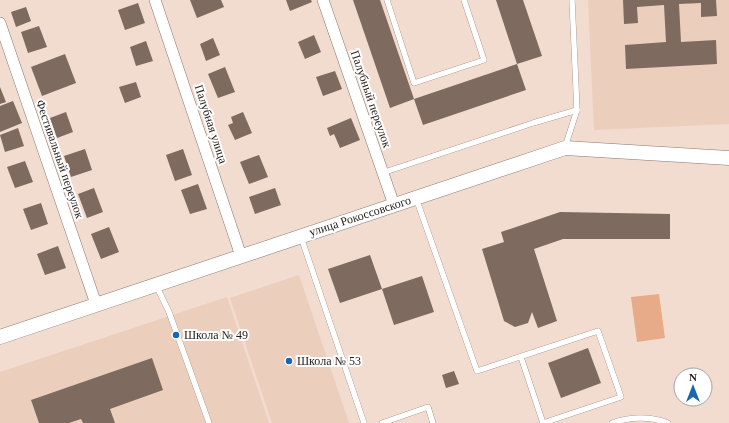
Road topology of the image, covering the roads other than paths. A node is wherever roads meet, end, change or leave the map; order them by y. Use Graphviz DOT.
graph roads {
  1 [pos="155,0"];
  2 [pos="323,0"];
  3 [pos="387,0"];
  4 [pos="464,0"];
  5 [pos="572,0"];
  6 [pos="0,23"];
  7 [pos="577,110"];
  8 [pos="565,148"];
  9 [pos="729,158"];
  10 [pos="382,173"];
  11 [pos="416,198"];
  12 [pos="394,205"];
  13 [pos="301,236"];
  14 [pos="241,256"];
  15 [pos="156,284"];
  16 [pos="96,304"];
  17 [pos="0,337"];
  18 [pos="521,357"];
  19 [pos="209,423"];
  20 [pos="364,423"];
  21 [pos="382,423"];
  22 [pos="433,423"];
  23 [pos="612,423"];
  24 [pos="668,423"];
  1 -- 14 [label="street, Палубная улица"];
  2 -- 10 [label="street, Палубный переулок"];
  3 -- 4 [label="lane"];
  5 -- 7 [label="lane"];
  6 -- 16 [label="street, Фестивальный переулок"];
  7 -- 8 [label="lane"];
  7 -- 10 [label="lane"];
  8 -- 9 [label="street, улица Рокоссовского"];
  8 -- 11 [label="street, улица Рокоссовского"];
  10 -- 12 [label="street, Палубный переулок"];
  11 -- 12 [label="street, улица Рокоссовского"];
  11 -- 18 [label="lane"];
  12 -- 13 [label="street, улица Рокоссовского"];
  13 -- 14 [label="street, улица Рокоссовского"];
  13 -- 20 [label="lane"];
  14 -- 15 [label="street, улица Рокоссовского"];
  15 -- 16 [label="street, улица Рокоссовского"];
  15 -- 19 [label="lane"];
  16 -- 17 [label="street, улица Рокоссовского"];
  18 -- 18 [label="lane"];
  21 -- 22 [label="lane"];
  23 -- 24 [label="lane"];
}
